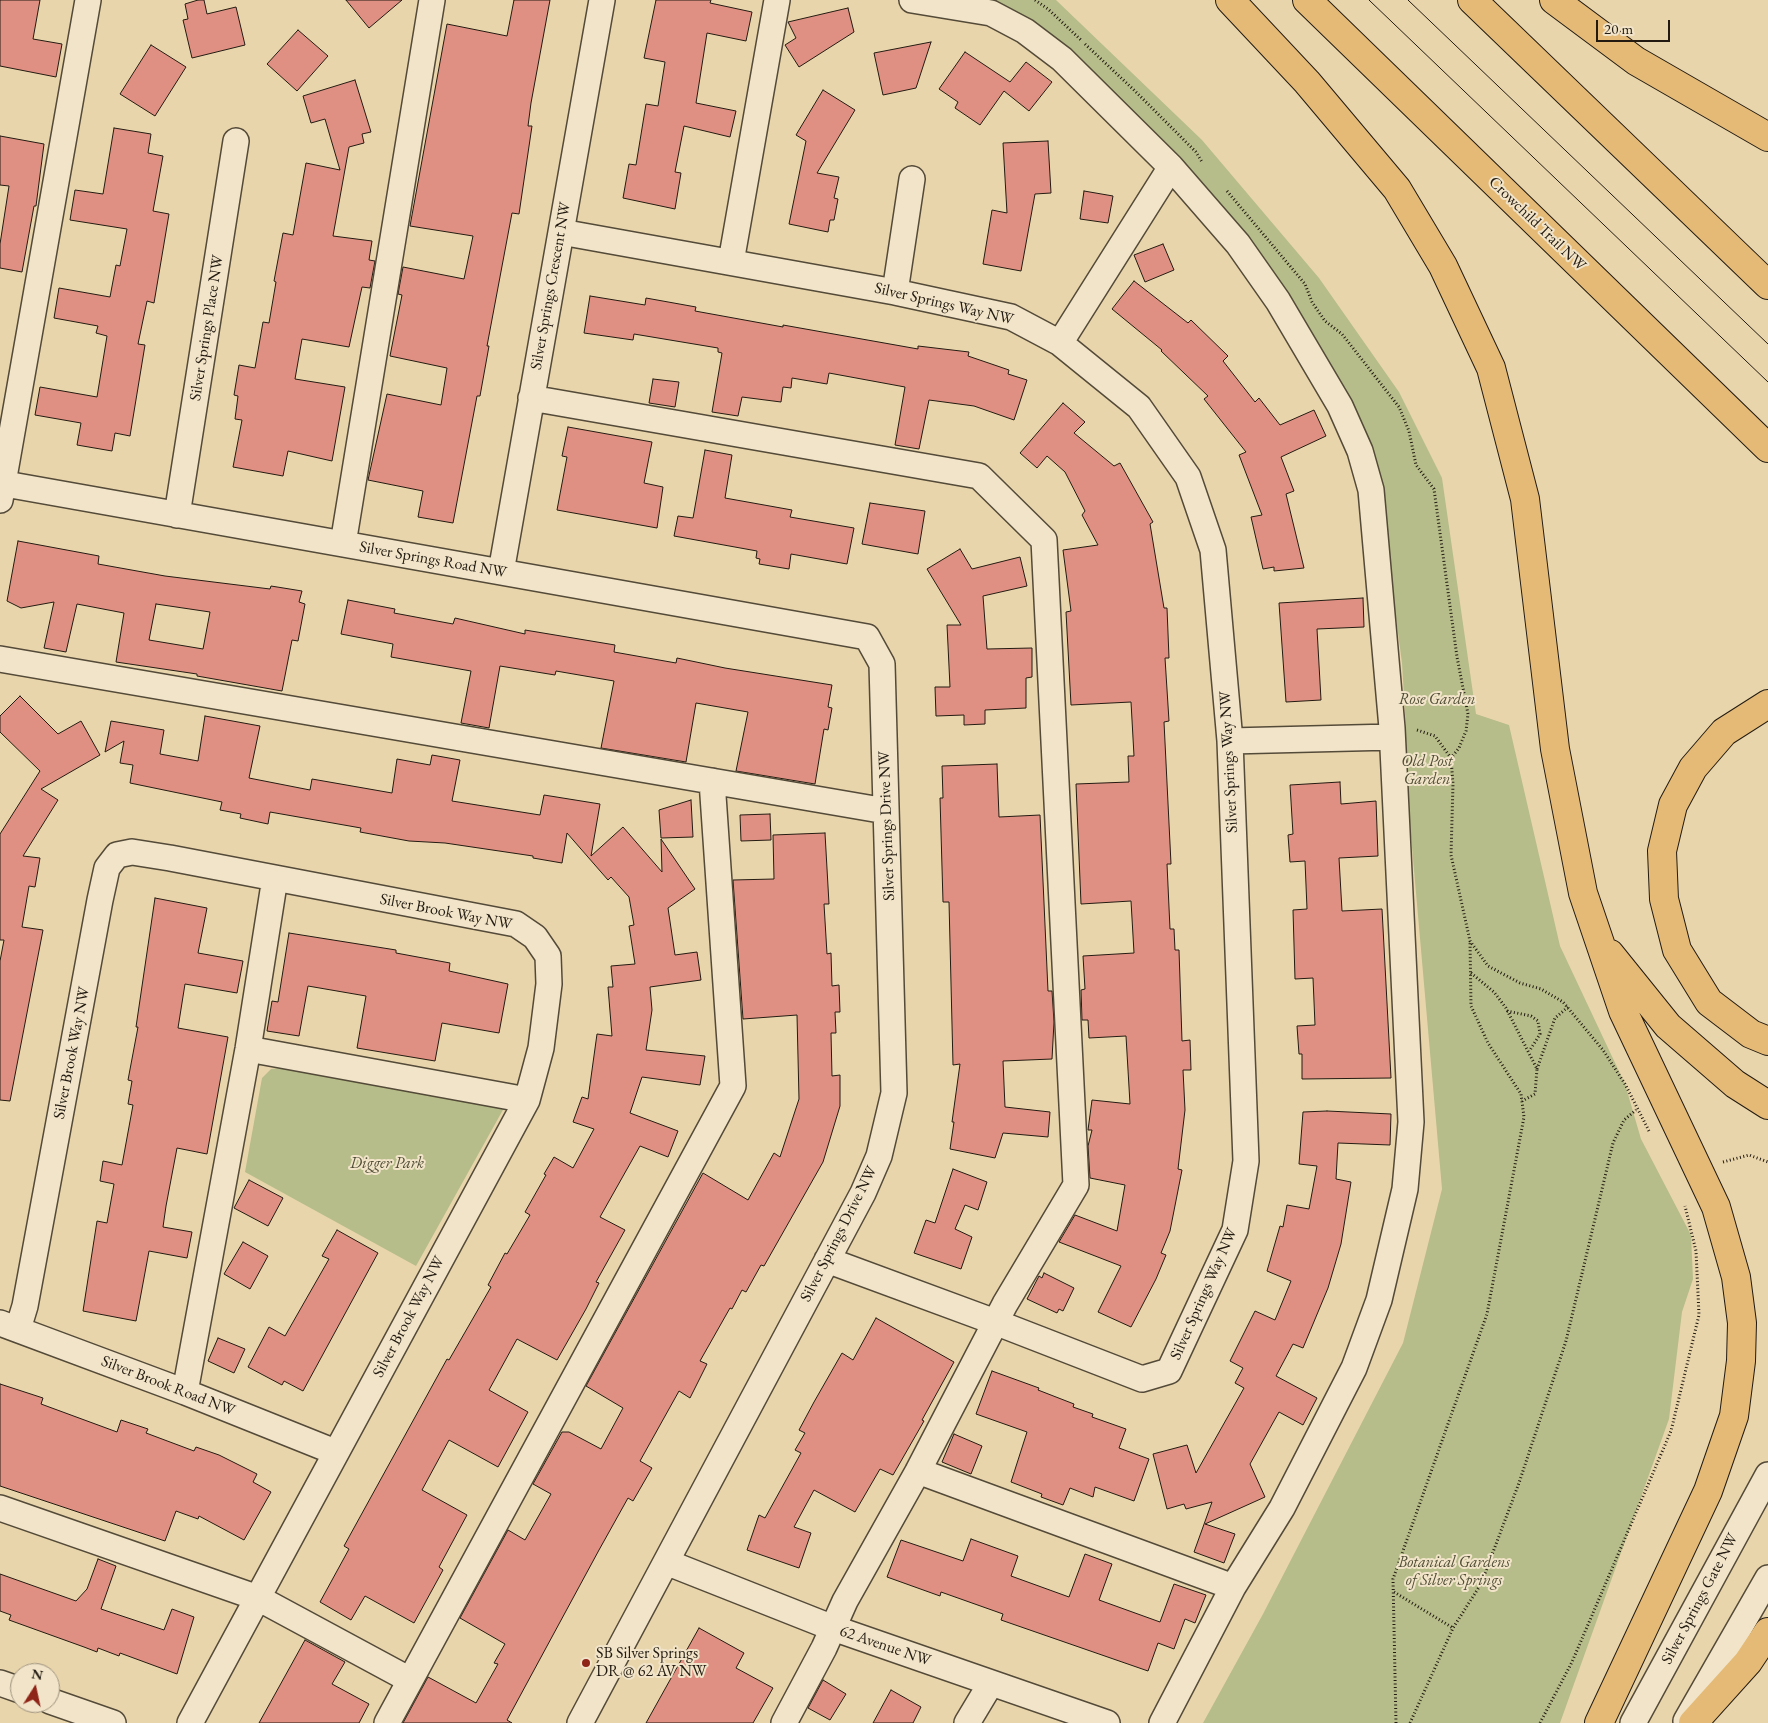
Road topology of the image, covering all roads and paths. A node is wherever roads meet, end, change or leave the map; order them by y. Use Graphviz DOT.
graph roads {
  1 [pos="88,0"];
  2 [pos="432,0"];
  3 [pos="602,0"];
  4 [pos="777,0"];
  5 [pos="912,0"];
  6 [pos="1230,0"];
  7 [pos="1307,0"];
  8 [pos="1472,0"];
  9 [pos="1554,0"];
  10 [pos="1768,137"];
  11 [pos="236,141"];
  12 [pos="1171,167"];
  13 [pos="912,179"];
  14 [pos="561,232"];
  15 [pos="731,262"];
  16 [pos="1768,285"];
  17 [pos="895,292"];
  18 [pos="1060,343"];
  19 [pos="531,398"];
  20 [pos="1768,448"];
  21 [pos="1,489"];
  22 [pos="177,515"];
  23 [pos="343,544"];
  24 [pos="501,572"];
  25 [pos="867,637"];
  26 [pos="0,659"];
  27 [pos="1768,704"];
  28 [pos="1392,732"];
  29 [pos="1230,741"];
  30 [pos="712,781"];
  31 [pos="886,811"];
  32 [pos="275,878"];
  33 [pos="1598,940"];
  34 [pos="1470,941"];
  35 [pos="1471,972"];
  36 [pos="1568,1007"];
  37 [pos="1507,1011"];
  38 [pos="1768,1041"];
  39 [pos="248,1048"];
  40 [pos="1530,1050"];
  41 [pos="1537,1069"];
  42 [pos="526,1100"];
  43 [pos="1522,1101"];
  44 [pos="1768,1105"];
  45 [pos="1636,1110"];
  46 [pos="1650,1134"];
  47 [pos="1768,1162"];
  48 [pos="1722,1163"];
  49 [pos="1683,1200"];
  50 [pos="826,1260"];
  51 [pos="995,1322"];
  52 [pos="9,1326"];
  53 [pos="185,1392"];
  54 [pos="335,1452"];
  55 [pos="918,1471"];
  56 [pos="1768,1475"];
  57 [pos="0,1508"];
  58 [pos="666,1562"];
  59 [pos="1768,1578"];
  60 [pos="1233,1587"];
  61 [pos="1393,1592"];
  62 [pos="258,1598"];
  63 [pos="833,1628"];
  64 [pos="1454,1628"];
  65 [pos="1768,1632"];
  66 [pos="410,1680"];
  67 [pos="990,1683"];
  68 [pos="60,1704"];
  69 [pos="113,1723"];
  70 [pos="190,1723"];
  71 [pos="387,1723"];
  72 [pos="580,1723"];
  73 [pos="784,1723"];
  74 [pos="967,1723"];
  75 [pos="1107,1723"];
  76 [pos="1162,1723"];
  77 [pos="1396,1723"];
  78 [pos="1410,1723"];
  79 [pos="1540,1723"];
  80 [pos="1599,1723"];
  81 [pos="1633,1723"];
  82 [pos="1685,1723"];
  83 [pos="1693,1723"];
  1 -- 21 [label="street"];
  2 -- 23 [label="street"];
  3 -- 14 [label="street, Silver Springs Crescent NW"];
  4 -- 15 [label="street"];
  5 -- 12 [label="street"];
  6 -- 33 [label="highway"];
  7 -- 20 [label="highway, Crowchild Trail NW"];
  8 -- 16 [label="highway"];
  9 -- 10 [label="highway"];
  11 -- 22 [label="street, Silver Springs Place NW"];
  12 -- 18 [label="street"];
  12 -- 28 [label="street"];
  13 -- 17 [label="street"];
  14 -- 15 [label="street, Silver Springs Way NW"];
  14 -- 19 [label="street, Silver Springs Crescent NW"];
  15 -- 17 [label="street, Silver Springs Way NW"];
  17 -- 18 [label="street, Silver Springs Way NW"];
  18 -- 29 [label="street, Silver Springs Way NW"];
  19 -- 24 [label="street, Silver Springs Crescent NW"];
  19 -- 51 [label="street"];
  21 -- 22 [label="street, Silver Springs Road NW"];
  22 -- 23 [label="street, Silver Springs Road NW"];
  23 -- 24 [label="street, Silver Springs Road NW"];
  24 -- 25 [label="street, Silver Springs Road NW"];
  25 -- 31 [label="street, Silver Springs Drive NW"];
  26 -- 30 [label="street"];
  27 -- 38 [label="highway"];
  28 -- 29 [label="street"];
  28 -- 34 [label="path"];
  28 -- 60 [label="street"];
  29 -- 51 [label="street, Silver Springs Way NW"];
  30 -- 31 [label="street"];
  30 -- 66 [label="street"];
  31 -- 50 [label="street, Silver Springs Drive NW"];
  32 -- 39 [label="street"];
  32 -- 42 [label="street, Silver Brook Way NW"];
  32 -- 52 [label="street, Silver Brook Way NW"];
  33 -- 44 [label="highway"];
  33 -- 80 [label="highway"];
  34 -- 35 [label="path"];
  34 -- 36 [label="path"];
  35 -- 37 [label="path"];
  35 -- 43 [label="path"];
  36 -- 41 [label="path"];
  36 -- 45 [label="path"];
  37 -- 40 [label="path"];
  37 -- 40 [label="path"];
  39 -- 42 [label="street"];
  39 -- 53 [label="street"];
  40 -- 41 [label="path"];
  41 -- 43 [label="path"];
  42 -- 54 [label="street, Silver Brook Way NW"];
  43 -- 61 [label="path"];
  45 -- 46 [label="path"];
  45 -- 64 [label="path"];
  47 -- 48 [label="path"];
  49 -- 79 [label="path"];
  50 -- 51 [label="street, Silver Springs Way NW"];
  50 -- 58 [label="street, Silver Springs Drive NW"];
  51 -- 55 [label="street"];
  52 -- 53 [label="street, Silver Brook Road NW"];
  53 -- 54 [label="street, Silver Brook Road NW"];
  54 -- 62 [label="street, Silver Brook Way NW"];
  55 -- 60 [label="street"];
  55 -- 63 [label="street"];
  56 -- 81 [label="street, Silver Springs Gate NW"];
  57 -- 62 [label="street"];
  58 -- 63 [label="street, 62 Avenue NW"];
  58 -- 72 [label="street, Silver Springs Drive NW"];
  59 -- 82 [label="street"];
  60 -- 76 [label="street"];
  61 -- 64 [label="path"];
  61 -- 77 [label="path"];
  62 -- 66 [label="street"];
  62 -- 70 [label="street, Silver Brook Way NW"];
  63 -- 67 [label="street, 62 Avenue NW"];
  63 -- 73 [label="street"];
  64 -- 78 [label="path"];
  65 -- 83 [label="highway"];
  66 -- 71 [label="street"];
  67 -- 74 [label="street"];
  67 -- 75 [label="street, 62 Avenue NW"];
  68 -- 69 [label="street"];
}
